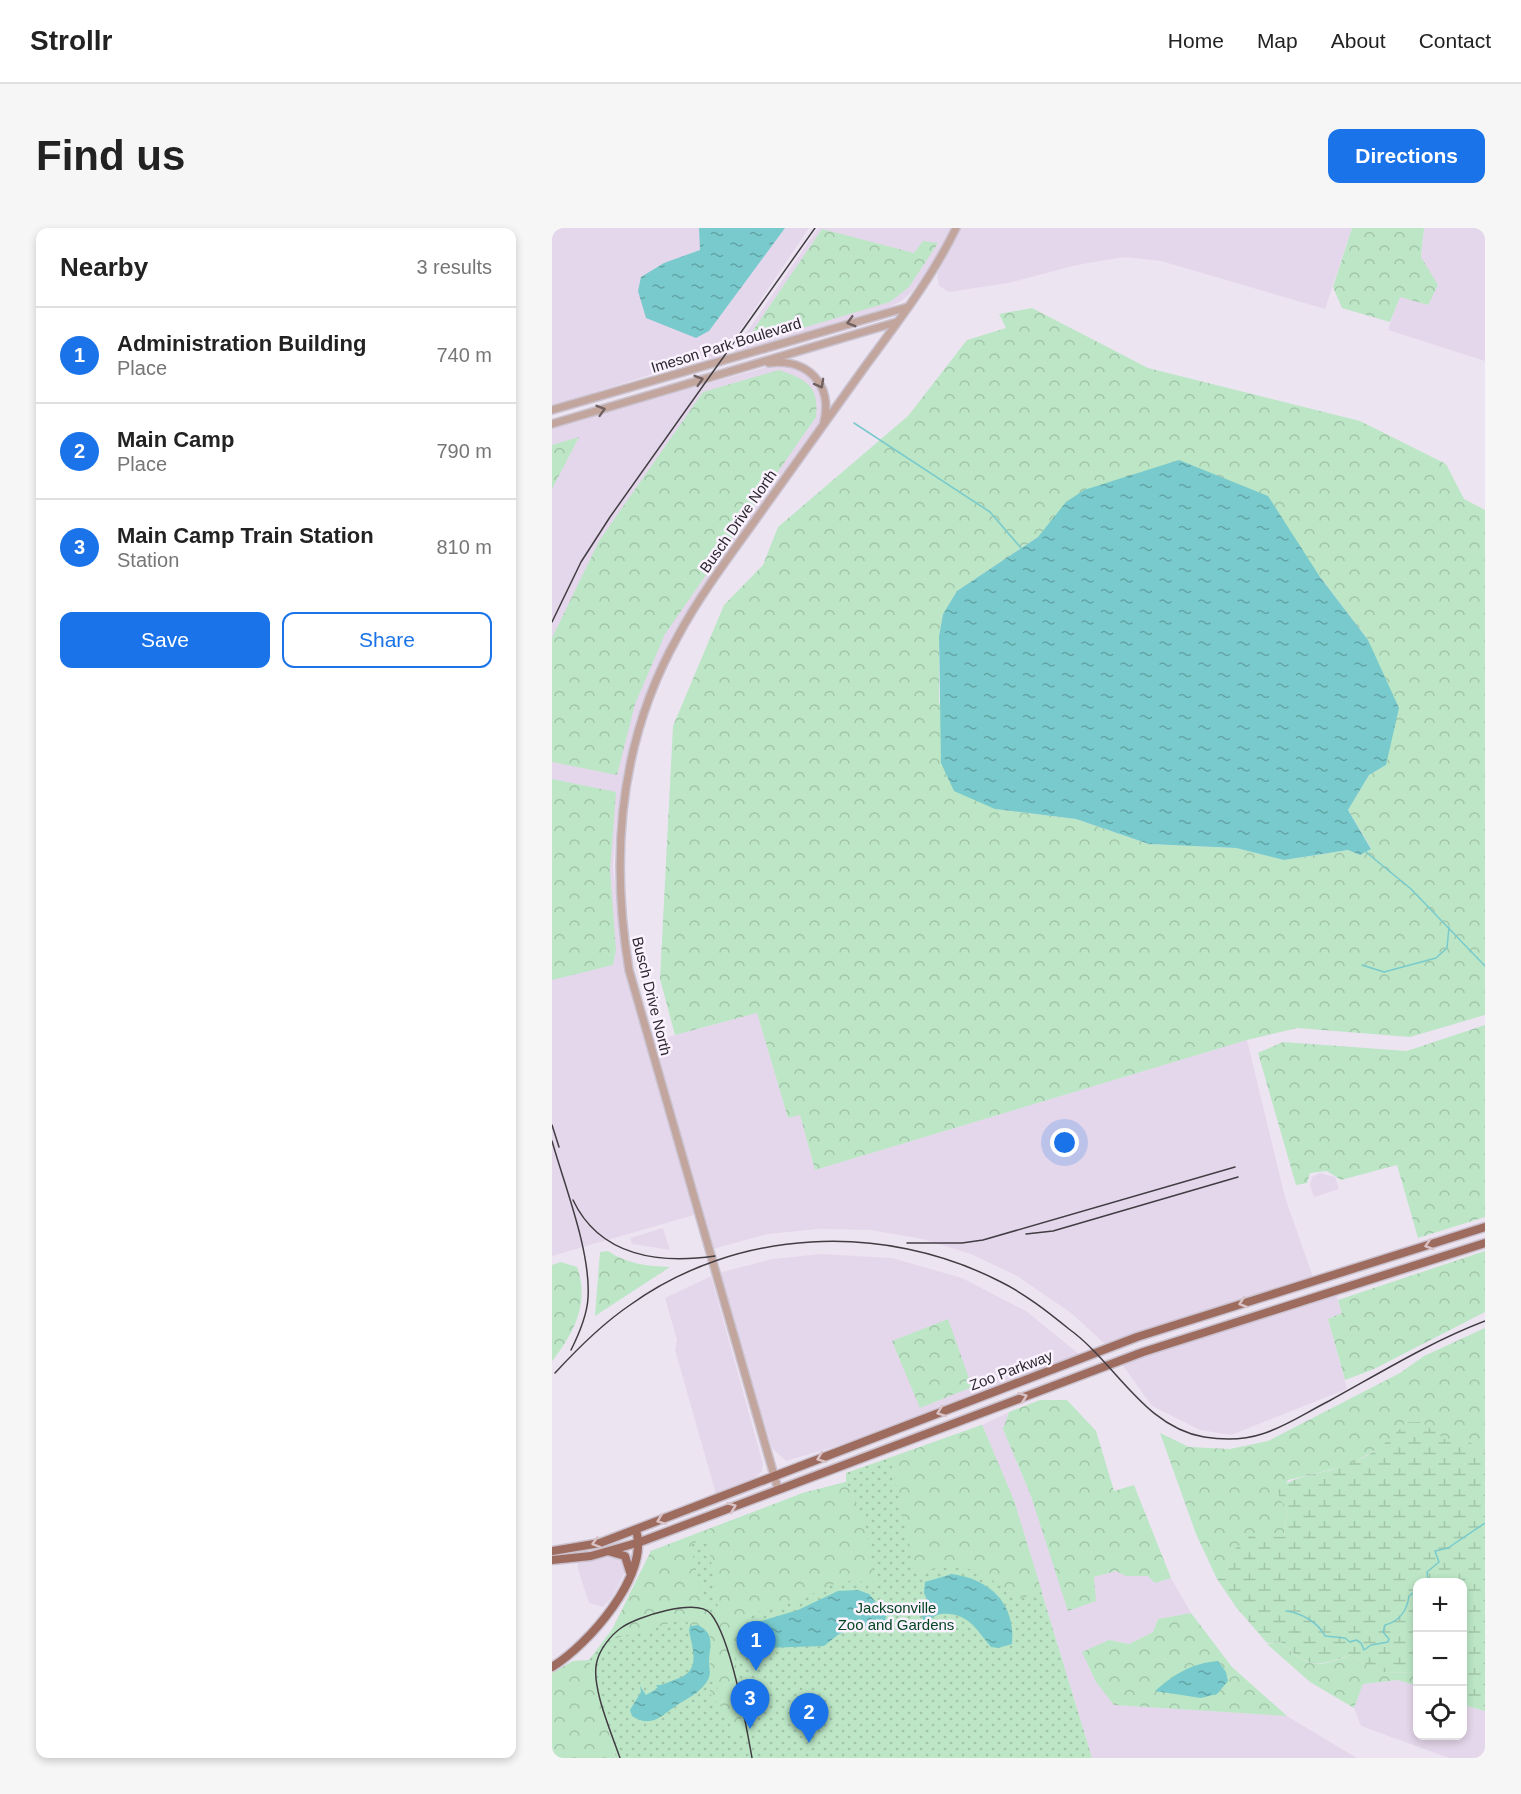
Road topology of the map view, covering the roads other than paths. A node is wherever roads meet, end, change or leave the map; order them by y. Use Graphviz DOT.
graph roads {
  1 [pos="956,228"];
  2 [pos="908,308"];
  3 [pos="897,322"];
  4 [pos="749,365"];
  5 [pos="552,410"];
  6 [pos="552,424"];
  7 [pos="823,425"];
  8 [pos="1485,1227"];
  9 [pos="1485,1243"];
  10 [pos="1312,1281"];
  11 [pos="1318,1296"];
  12 [pos="1137,1337"];
  13 [pos="1143,1352"];
  14 [pos="868,1440"];
  15 [pos="870,1455"];
  16 [pos="774,1476"];
  17 [pos="778,1489"];
  18 [pos="636,1530"];
  19 [pos="640,1542"];
  20 [pos="552,1551"];
  21 [pos="607,1552"];
  22 [pos="552,1560"];
  23 [pos="630,1576"];
  24 [pos="552,1667"];
  1 -- 2 [label="street, Busch Drive North"];
  2 -- 3 [label="street, Busch Drive North"];
  2 -- 5 [label="street, Imeson Park Boulevard, one-way"];
  3 -- 4 [label="street, Imeson Park Boulevard"];
  3 -- 7 [label="street, Busch Drive North"];
  6 -- 4 [label="street, Imeson Park Boulevard, one-way"];
  4 -- 7 [label="street, one-way"];
  7 -- 16 [label="street, Busch Drive North"];
  8 -- 10 [label="main road, Zoo Parkway, one-way"];
  9 -- 11 [label="main road, Zoo Parkway"];
  10 -- 11 [label="main road"];
  10 -- 12 [label="main road, Zoo Parkway, one-way"];
  11 -- 13 [label="main road, Zoo Parkway"];
  12 -- 13 [label="main road"];
  12 -- 14 [label="main road, Zoo Parkway, one-way"];
  15 -- 13 [label="main road, Zoo Parkway, one-way"];
  14 -- 15 [label="main road"];
  14 -- 16 [label="main road, Zoo Parkway, one-way"];
  15 -- 17 [label="main road, Zoo Parkway"];
  16 -- 17 [label="street, Busch Drive North"];
  16 -- 18 [label="main road, Zoo Parkway, one-way"];
  19 -- 17 [label="main road, Zoo Parkway, one-way"];
  18 -- 19 [label="main road"];
  18 -- 20 [label="main road, Zoo Parkway, one-way"];
  19 -- 21 [label="main road, Zoo Parkway"];
  19 -- 23 [label="main road"];
  21 -- 22 [label="main road, Zoo Parkway"];
  21 -- 23 [label="main road"];
  23 -- 24 [label="main road"];
}
